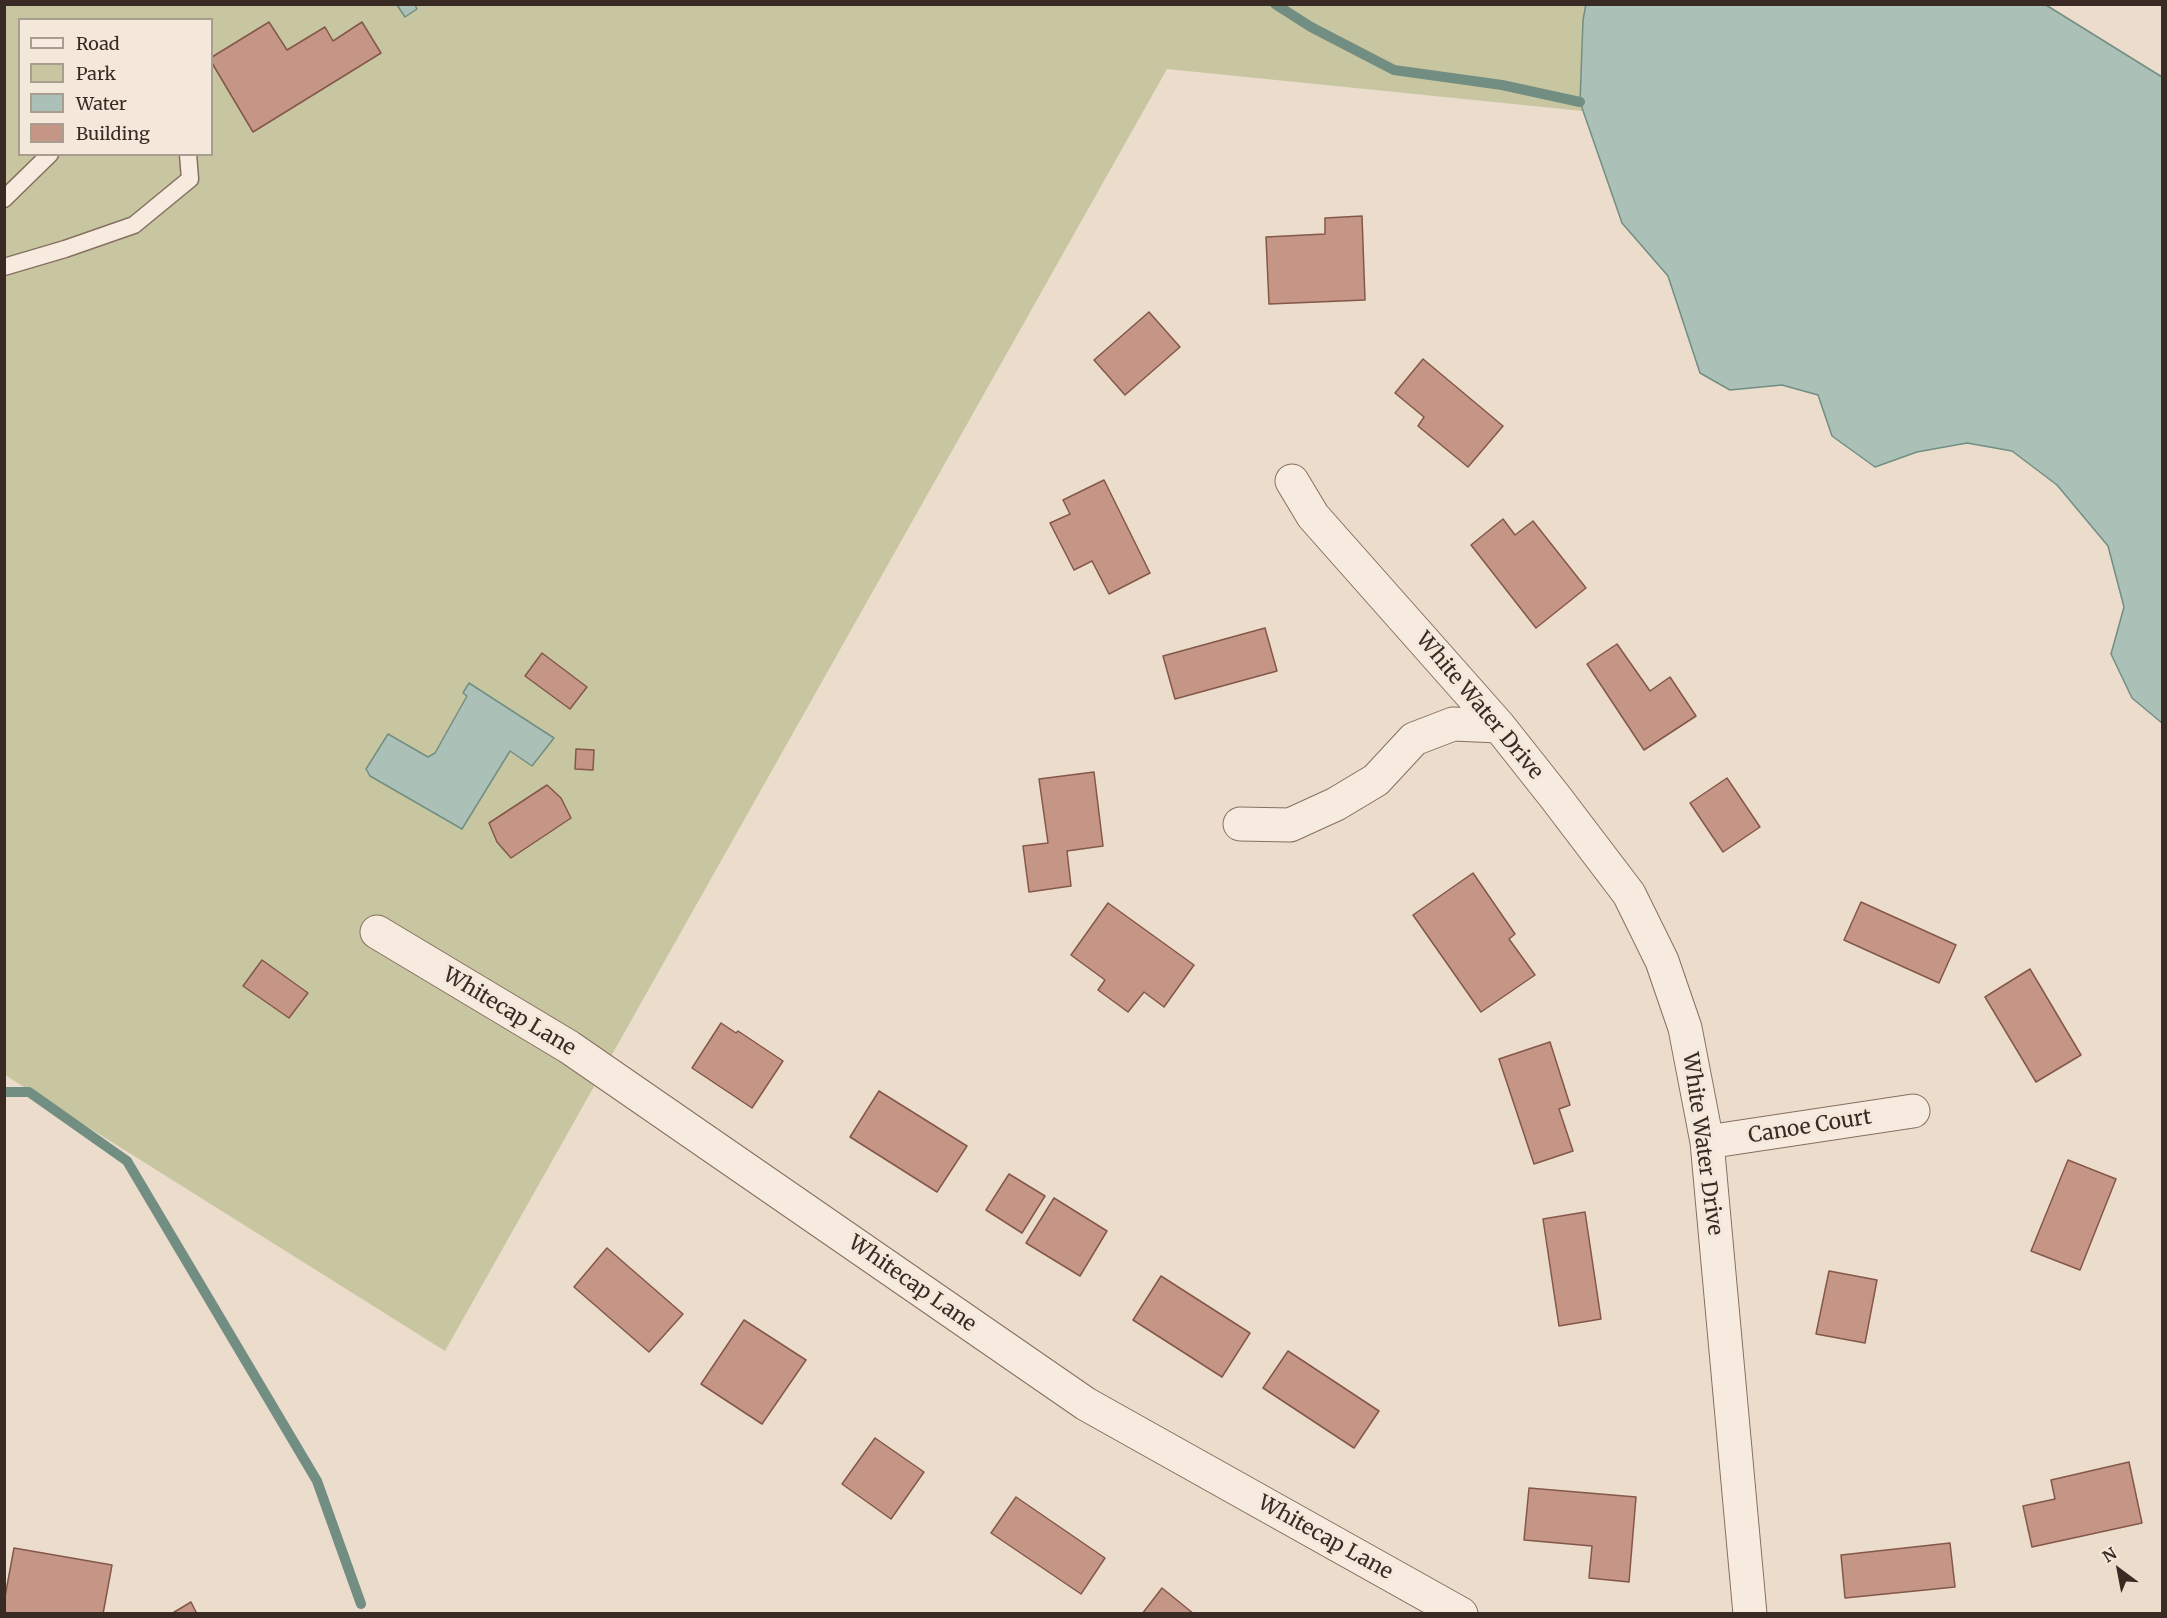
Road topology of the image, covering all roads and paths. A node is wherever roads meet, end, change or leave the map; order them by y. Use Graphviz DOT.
graph roads {
  1 [pos="48,156"];
  2 [pos="188,156"];
  3 [pos="4,199"];
  4 [pos="4,267"];
  5 [pos="1292,481"];
  6 [pos="1499,726"];
  7 [pos="1240,824"];
  8 [pos="377,932"];
  9 [pos="1913,1111"];
  10 [pos="1707,1142"];
  11 [pos="1461,1614"];
  12 [pos="1750,1614"];
  1 -- 3 [label="lane"];
  2 -- 4 [label="lane"];
  5 -- 6 [label="street, White Water Drive"];
  6 -- 7 [label="street"];
  6 -- 10 [label="street, White Water Drive"];
  8 -- 11 [label="street, Whitecap Lane"];
  9 -- 10 [label="street, Canoe Court"];
  10 -- 12 [label="street, White Water Drive"];
}
